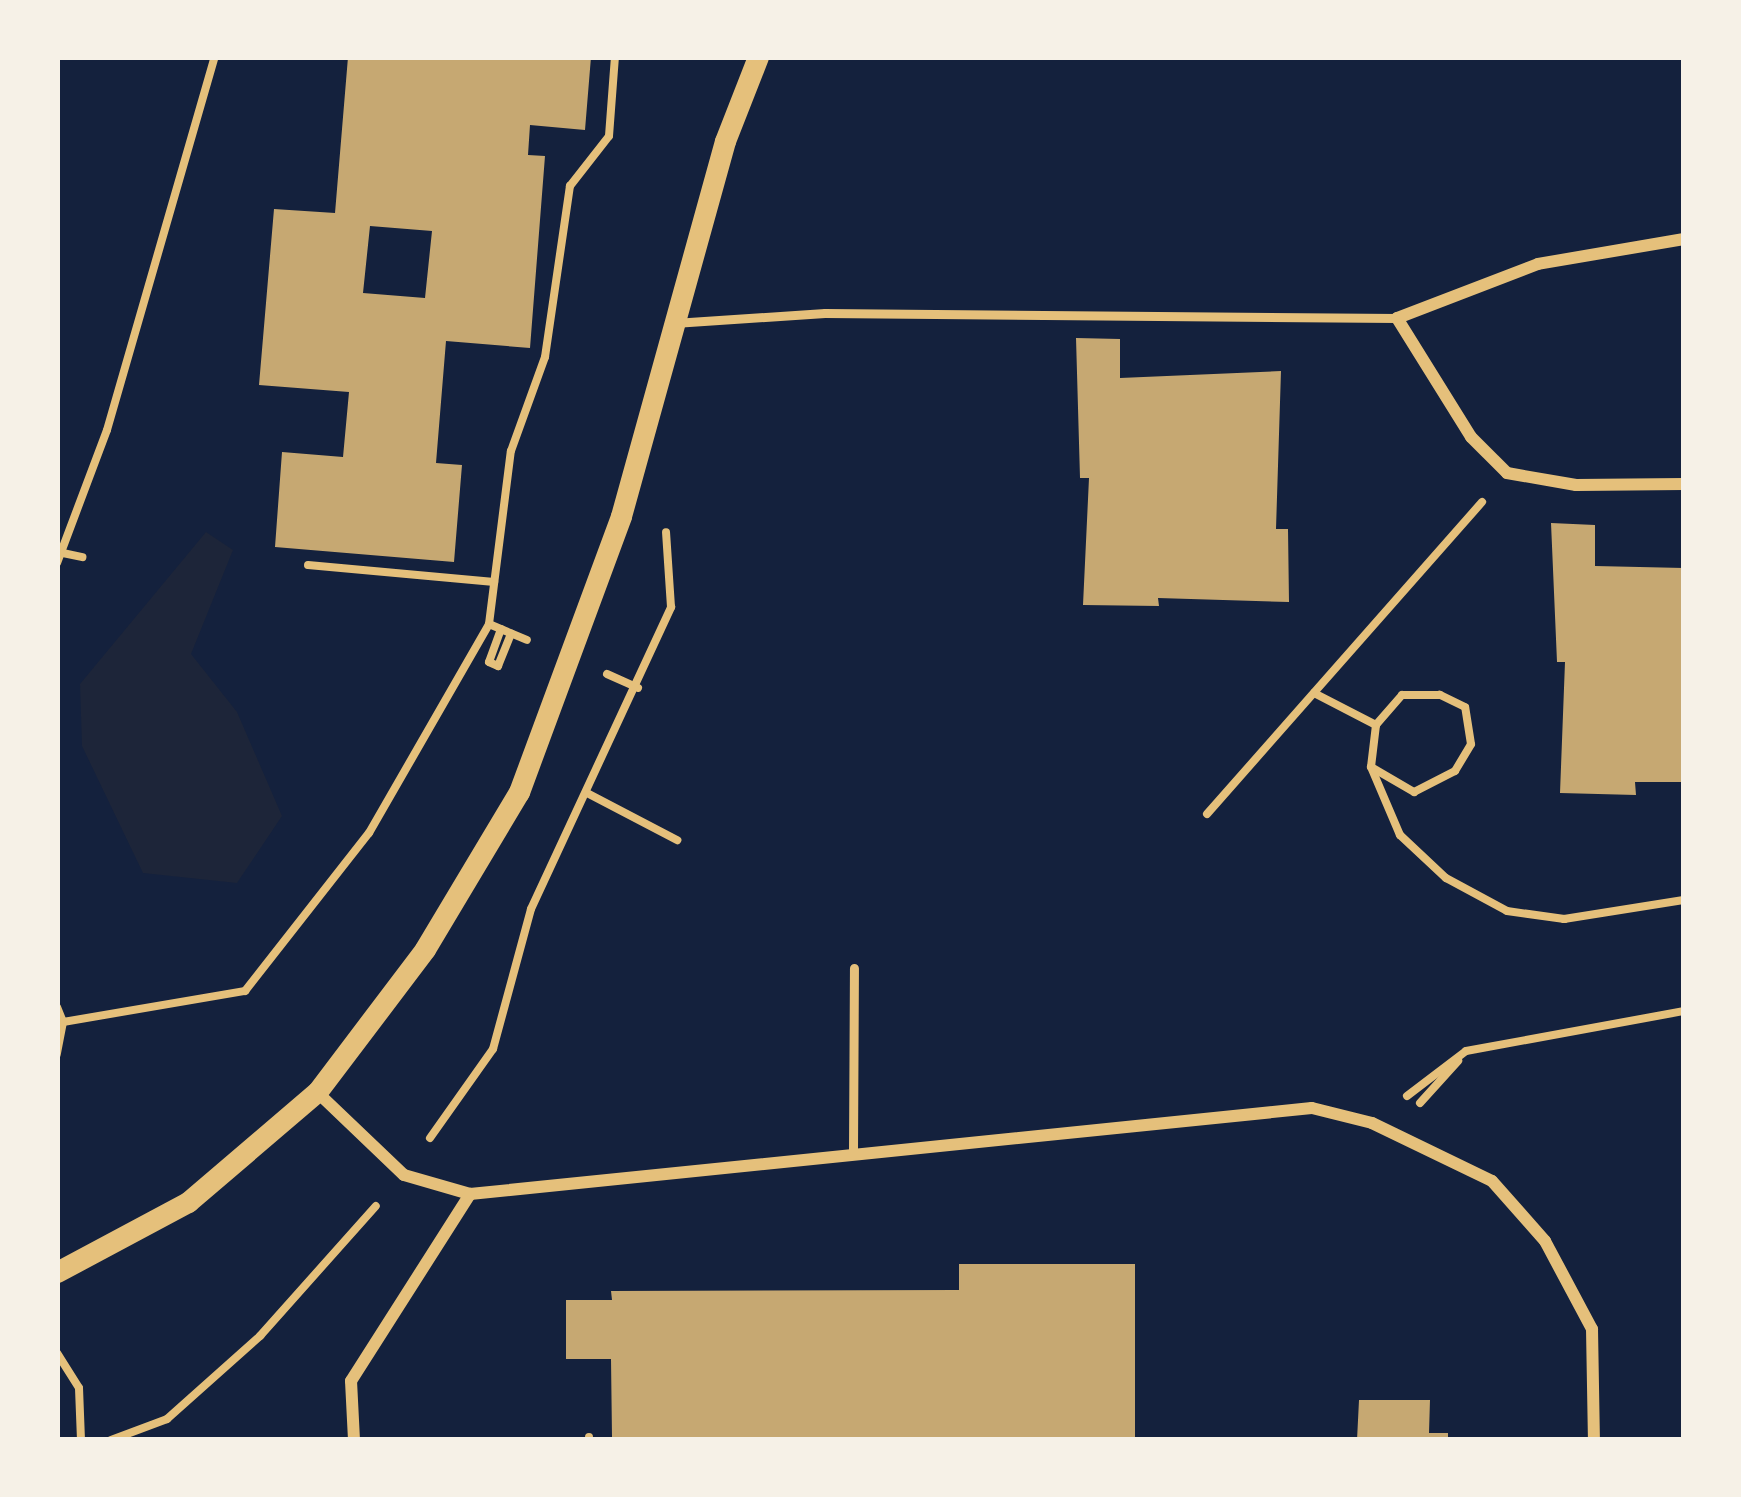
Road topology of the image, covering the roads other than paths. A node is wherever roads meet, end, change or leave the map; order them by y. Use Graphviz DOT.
graph roads {
  1 [pos="758,57"];
  2 [pos="1684,239"];
  3 [pos="1397,318"];
  4 [pos="674,323"];
  5 [pos="1684,484"];
  6 [pos="854,968"];
  7 [pos="317,1092"];
  8 [pos="854,1151"];
  9 [pos="470,1193"];
  10 [pos="57,1273"];
  11 [pos="354,1440"];
  12 [pos="1594,1440"];
  1 -- 4 [label="street"];
  2 -- 3 [label="street"];
  3 -- 4 [label="lane"];
  3 -- 5 [label="street"];
  4 -- 7 [label="street"];
  6 -- 8 [label="lane"];
  7 -- 9 [label="street"];
  7 -- 10 [label="street"];
  8 -- 9 [label="street"];
  8 -- 12 [label="street"];
  9 -- 11 [label="street"];
}
